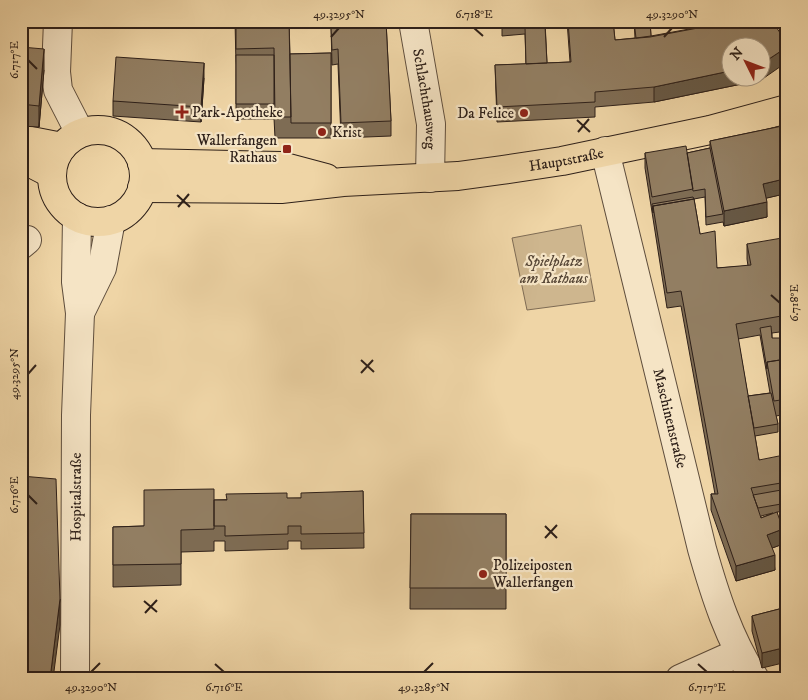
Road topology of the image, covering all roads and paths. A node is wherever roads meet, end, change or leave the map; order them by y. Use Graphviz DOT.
graph roads {
  1 [pos="58,21"];
  2 [pos="413,21"];
  3 [pos="787,108"];
  4 [pos="21,139"];
  5 [pos="71,140"];
  6 [pos="604,152"];
  7 [pos="21,158"];
  8 [pos="52,174"];
  9 [pos="142,175"];
  10 [pos="430,178"];
  11 [pos="77,217"];
  12 [pos="111,220"];
  13 [pos="80,313"];
  14 [pos="738,653"];
  15 [pos="75,679"];
  16 [pos="680,679"];
  17 [pos="755,679"];
  1 -- 5 [label="street"];
  2 -- 10 [label="street, Schlachthausweg"];
  3 -- 6 [label="main road, Hauptstraße"];
  4 -- 5 [label="main road"];
  5 -- 8 [label="main road"];
  5 -- 9 [label="main road"];
  6 -- 10 [label="main road, Hauptstraße"];
  6 -- 14 [label="street, Maschinenstraße"];
  7 -- 8 [label="main road"];
  8 -- 11 [label="main road"];
  9 -- 10 [label="main road, Hauptstraße"];
  9 -- 12 [label="main road"];
  11 -- 12 [label="main road"];
  11 -- 13 [label="street, Hospitalstraße"];
  12 -- 13 [label="street, Hospitalstraße"];
  13 -- 15 [label="street, Hospitalstraße"];
  14 -- 16 [label="street"];
  14 -- 17 [label="street, Maschinenstraße"];
}
